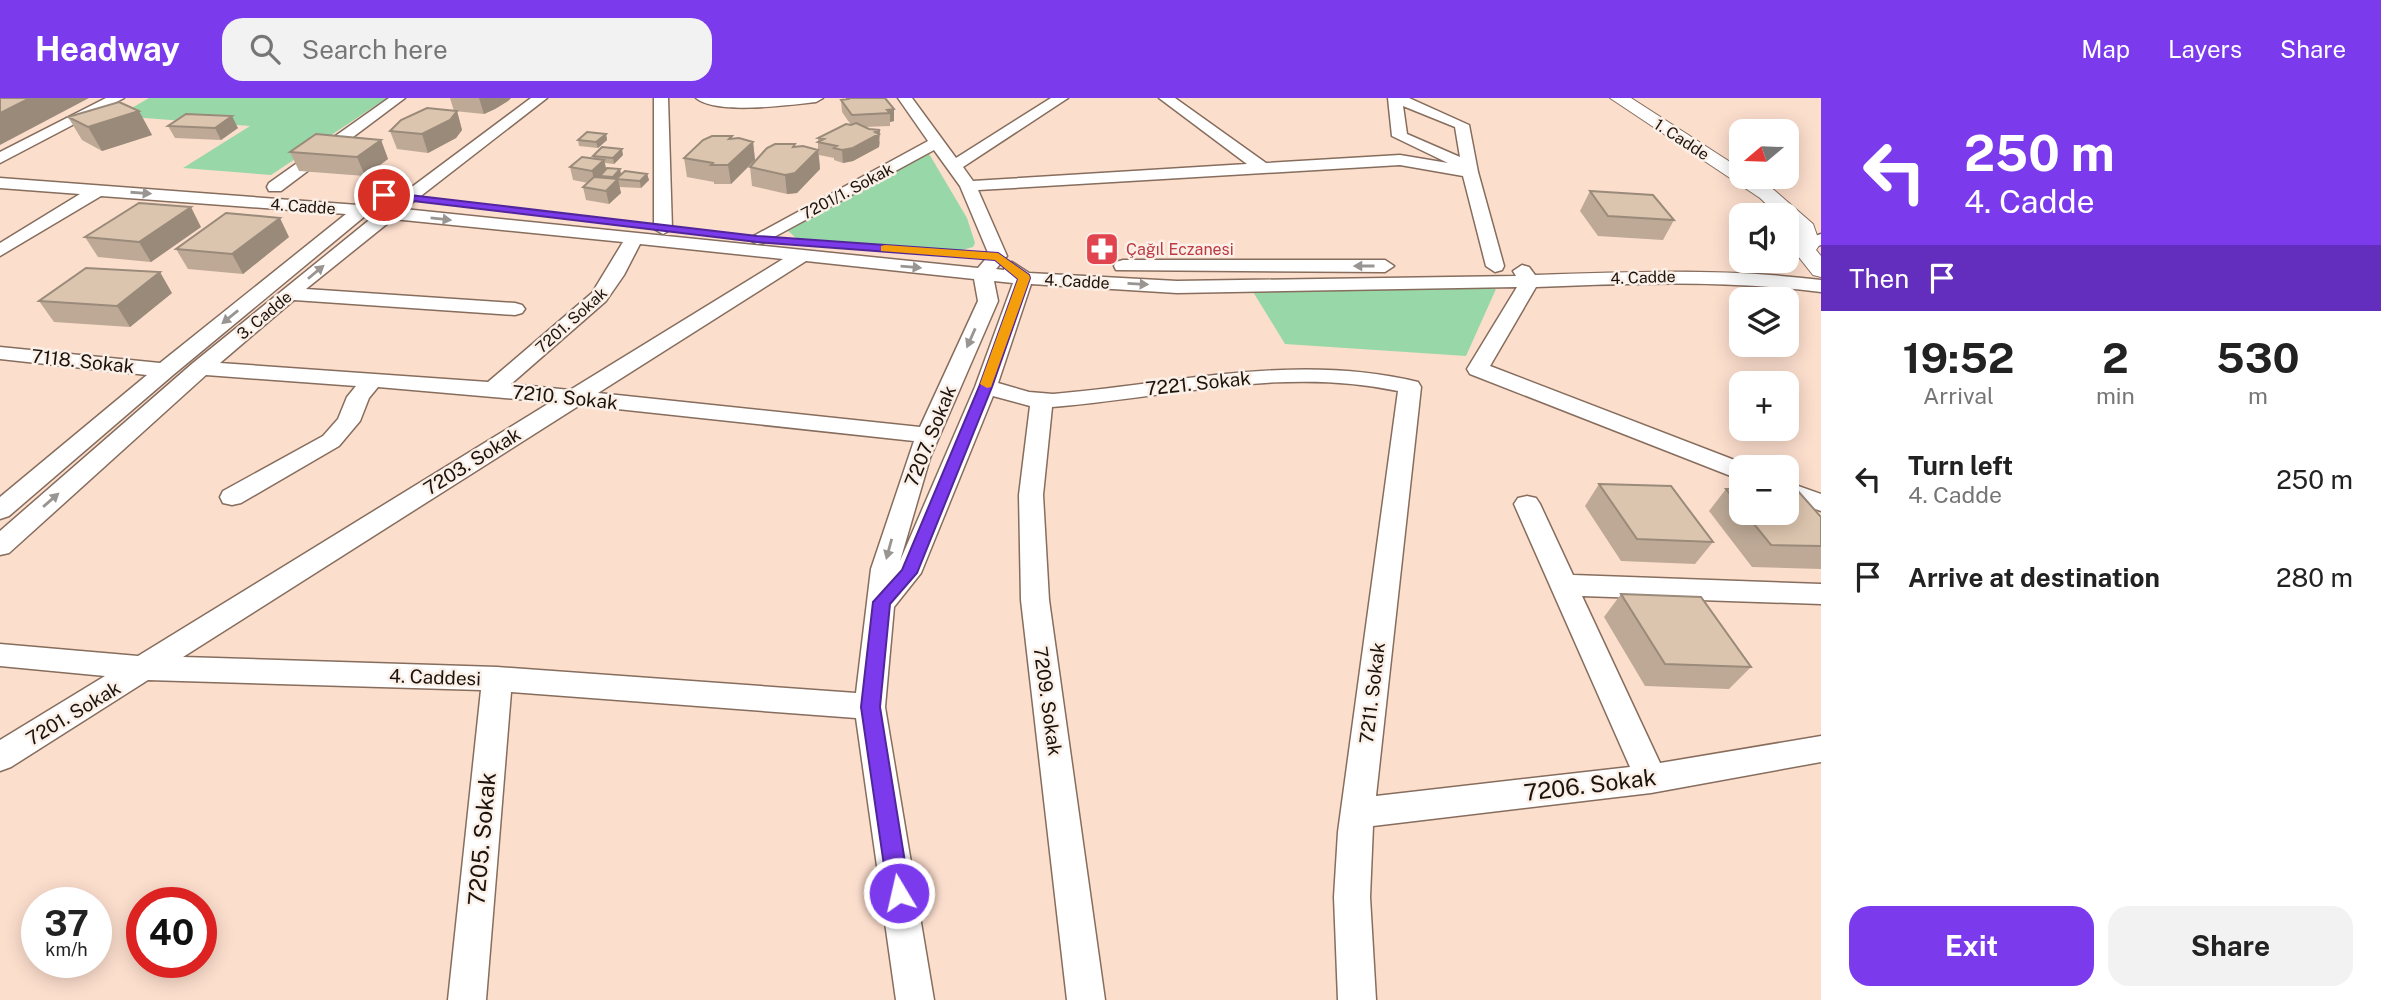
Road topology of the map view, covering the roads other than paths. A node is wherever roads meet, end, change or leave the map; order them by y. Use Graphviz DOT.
graph roads {
  1 [pos="117,98"];
  2 [pos="398,98"];
  3 [pos="518,98"];
  4 [pos="540,98"];
  5 [pos="661,98"];
  6 [pos="702,98"];
  7 [pos="816,98"];
  8 [pos="905,98"];
  9 [pos="1061,98"];
  10 [pos="1166,98"];
  11 [pos="1396,98"];
  12 [pos="1619,98"];
  13 [pos="1641,98"];
  14 [pos="937,142"];
  15 [pos="1729,154"];
  16 [pos="0,158"];
  17 [pos="0,165"];
  18 [pos="954,166"];
  19 [pos="1262,168"];
  20 [pos="1470,172"];
  21 [pos="0,183"];
  22 [pos="21,184"];
  23 [pos="968,186"];
  24 [pos="275,187"];
  25 [pos="1784,189"];
  26 [pos="98,190"];
  27 [pos="0,196"];
  28 [pos="408,198"];
  29 [pos="385,204"];
  30 [pos="1810,205"];
  31 [pos="360,211"];
  32 [pos="663,229"];
  33 [pos="634,239"];
  34 [pos="757,239"];
  35 [pos="1815,242"];
  36 [pos="0,251"];
  37 [pos="801,256"];
  38 [pos="1729,262"];
  39 [pos="990,265"];
  40 [pos="1494,266"];
  41 [pos="1821,270"];
  42 [pos="1524,274"];
  43 [pos="1024,278"];
  44 [pos="1821,286"];
  45 [pos="289,294"];
  46 [pos="514,309"];
  47 [pos="0,353"];
  48 [pos="201,368"];
  49 [pos="166,370"];
  50 [pos="372,380"];
  51 [pos="986,387"];
  52 [pos="1410,387"];
  53 [pos="493,389"];
  54 [pos="572,398"];
  55 [pos="1042,401"];
  56 [pos="928,435"];
  57 [pos="1729,467"];
  58 [pos="1799,495"];
  59 [pos="232,497"];
  60 [pos="1821,503"];
  61 [pos="1527,504"];
  62 [pos="0,510"];
  63 [pos="0,546"];
  64 [pos="1564,586"];
  65 [pos="1821,594"];
  66 [pos="882,602"];
  67 [pos="0,654"];
  68 [pos="145,668"];
  69 [pos="497,679"];
  70 [pos="870,707"];
  71 [pos="1821,749"];
  72 [pos="0,757"];
  73 [pos="1651,779"];
  74 [pos="1358,813"];
  75 [pos="467,1000"];
  76 [pos="915,1000"];
  77 [pos="1086,1000"];
  78 [pos="1357,1000"];
  1 -- 16 [label="street"];
  2 -- 24 [label="street"];
  3 -- 29 [label="street, 3. Cadde"];
  4 -- 28 [label="street, 3. Cadde"];
  5 -- 32 [label="street"];
  6 -- 7 [label="street"];
  8 -- 14 [label="street"];
  9 -- 18 [label="street"];
  10 -- 19 [label="street"];
  11 -- 20 [label="street"];
  11 -- 20 [label="street"];
  12 -- 35 [label="main road, 1. Cadde"];
  13 -- 15 [label="main road, 1. Cadde"];
  14 -- 18 [label="street"];
  14 -- 34 [label="street, 7201/1. Sokak"];
  17 -- 24 [label="street, 4. Cadde"];
  18 -- 23 [label="street"];
  19 -- 20 [label="street"];
  19 -- 23 [label="street"];
  20 -- 40 [label="street"];
  21 -- 22 [label="street, 4. Cadde"];
  22 -- 26 [label="street, 4. Cadde"];
  22 -- 27 [label="street"];
  23 -- 39 [label="street"];
  24 -- 29 [label="street, 4. Cadde"];
  25 -- 30 [label="main road"];
  26 -- 31 [label="street, 4. Cadde, one-way"];
  26 -- 36 [label="street"];
  28 -- 29 [label="street, 3. Cadde"];
  28 -- 32 [label="street, 4. Cadde"];
  29 -- 31 [label="street, 3. Cadde"];
  29 -- 33 [label="street, 4. Cadde, one-way"];
  45 -- 29 [label="street, 3. Cadde, one-way"];
  31 -- 49 [label="street, 3. Cadde, one-way"];
  32 -- 34 [label="street, 4. Cadde"];
  33 -- 37 [label="street, 4. Cadde"];
  33 -- 53 [label="street, 7201. Sokak"];
  34 -- 39 [label="street, 4. Cadde"];
  35 -- 41 [label="main road, 1. Cadde"];
  37 -- 39 [label="street, 4. Cadde, one-way"];
  37 -- 54 [label="street, 7203. Sokak"];
  38 -- 42 [label="street, 4. Cadde"];
  40 -- 39 [label="street, 4. Cadde, one-way"];
  39 -- 43 [label="street"];
  39 -- 56 [label="street, 7207. Sokak, one-way"];
  40 -- 42 [label="street, 4. Cadde"];
  43 -- 42 [label="street, 4. Cadde, one-way"];
  42 -- 44 [label="street, 4. Cadde"];
  42 -- 57 [label="street"];
  43 -- 51 [label="street, 7207. Sokak"];
  45 -- 46 [label="street"];
  45 -- 48 [label="street, 3. Cadde"];
  47 -- 49 [label="street, 7118. Sokak"];
  48 -- 50 [label="street, 7210. Sokak"];
  63 -- 48 [label="street, 3. Cadde, one-way"];
  49 -- 62 [label="street, 3. Cadde"];
  50 -- 53 [label="street, 7210. Sokak"];
  50 -- 59 [label="street"];
  51 -- 55 [label="street, 7221. Sokak"];
  51 -- 66 [label="street, 7207. Sokak"];
  52 -- 55 [label="street, 7221. Sokak"];
  52 -- 74 [label="street, 7211. Sokak"];
  53 -- 54 [label="street, 7210. Sokak"];
  54 -- 56 [label="street, 7210. Sokak"];
  54 -- 68 [label="street, 7203. Sokak"];
  55 -- 77 [label="street, 7209. Sokak"];
  56 -- 66 [label="street, 7207. Sokak, one-way"];
  58 -- 60 [label="street"];
  61 -- 64 [label="street"];
  64 -- 65 [label="street"];
  64 -- 73 [label="street"];
  66 -- 70 [label="street, 7207. Sokak"];
  67 -- 68 [label="street, 4. Caddesi"];
  68 -- 69 [label="street, 4. Caddesi"];
  68 -- 72 [label="street, 7201. Sokak"];
  69 -- 70 [label="street, 4. Caddesi"];
  69 -- 75 [label="street, 7205. Sokak"];
  70 -- 76 [label="street, 7207. Sokak"];
  71 -- 73 [label="street, 7206. Sokak"];
  73 -- 74 [label="street, 7206. Sokak"];
  74 -- 78 [label="street, 7211. Sokak"];
}
